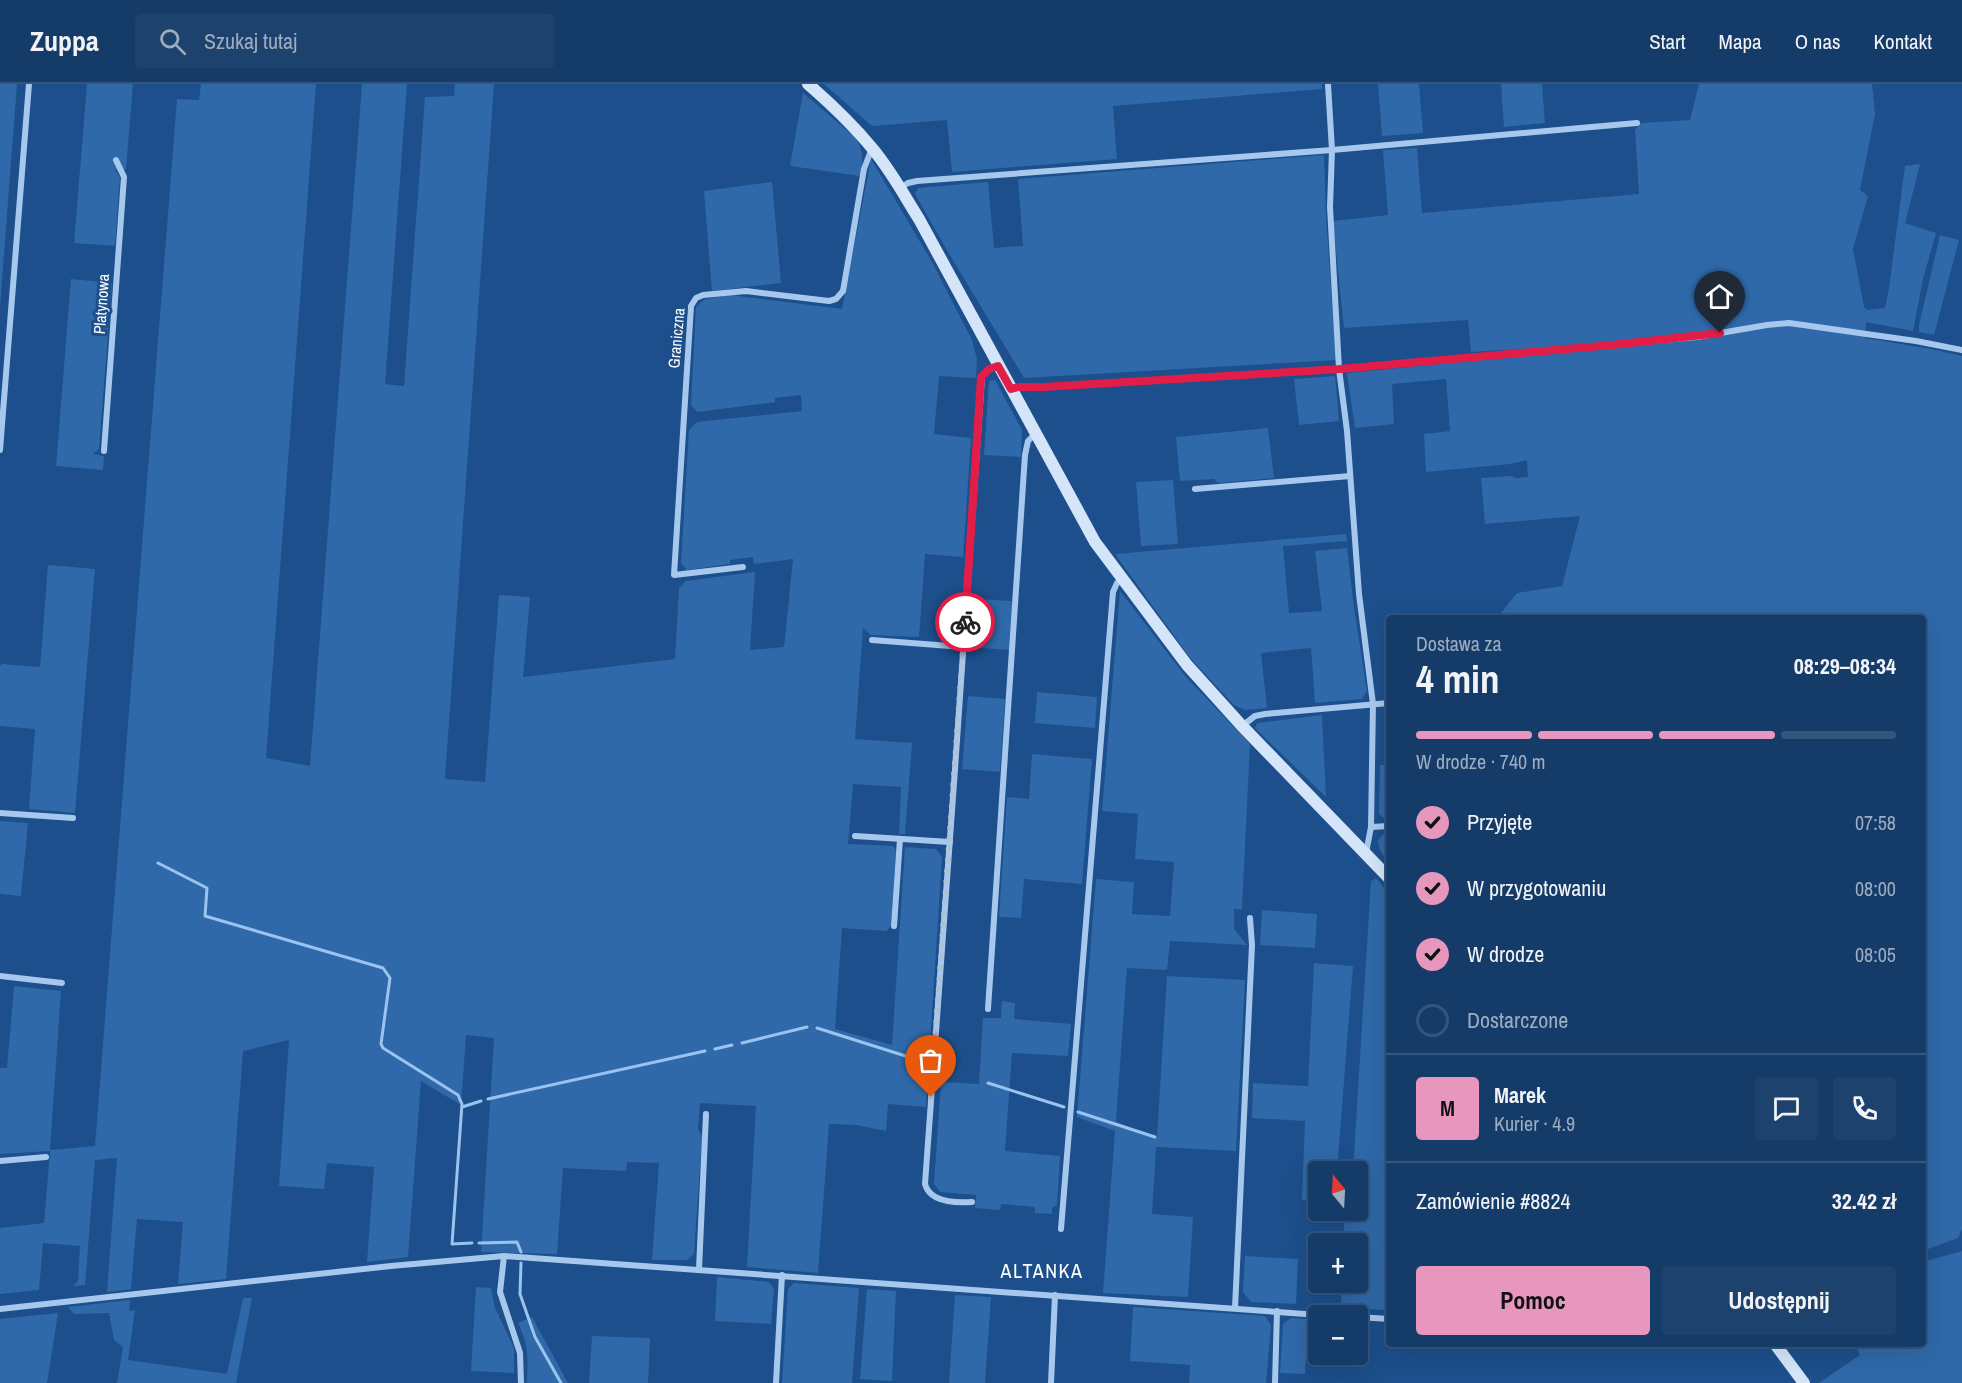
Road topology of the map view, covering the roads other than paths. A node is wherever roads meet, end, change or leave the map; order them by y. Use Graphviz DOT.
graph roads {
  1 [pos="29,84"];
  2 [pos="808,84"];
  3 [pos="1328,84"];
  4 [pos="1637,123"];
  5 [pos="872,148"];
  6 [pos="1332,150"];
  7 [pos="116,160"];
  8 [pos="900,188"];
  9 [pos="1962,350"];
  10 [pos="998,366"];
  11 [pos="1340,369"];
  12 [pos="1011,389"];
  13 [pos="1035,434"];
  14 [pos="0,450"];
  15 [pos="104,451"];
  16 [pos="1350,476"];
  17 [pos="1195,489"];
  18 [pos="743,567"];
  19 [pos="1122,579"];
  20 [pos="872,640"];
  21 [pos="963,647"];
  22 [pos="1386,703"];
  23 [pos="1373,704"];
  24 [pos="1242,726"];
  25 [pos="0,813"];
  26 [pos="73,818"];
  27 [pos="1386,826"];
  28 [pos="1371,827"];
  29 [pos="855,836"];
  30 [pos="900,839"];
  31 [pos="950,842"];
  32 [pos="1366,854"];
  33 [pos="1386,875"];
  34 [pos="1250,918"];
  35 [pos="894,926"];
  36 [pos="0,976"];
  37 [pos="62,983"];
  38 [pos="988,1009"];
  39 [pos="706,1114"];
  40 [pos="46,1157"];
  41 [pos="0,1161"];
  42 [pos="972,1202"];
  43 [pos="1061,1229"];
  44 [pos="504,1256"];
  45 [pos="699,1269"];
  46 [pos="782,1275"];
  47 [pos="1055,1295"];
  48 [pos="1235,1308"];
  49 [pos="0,1309"];
  50 [pos="1277,1311"];
  51 [pos="1308,1314"];
  52 [pos="1368,1318"];
  53 [pos="1386,1319"];
  54 [pos="1777,1347"];
  55 [pos="521,1383"];
  56 [pos="776,1383"];
  57 [pos="1051,1383"];
  58 [pos="1275,1383"];
  59 [pos="1804,1383"];
  1 -- 14 [label="street"];
  2 -- 5 [label="street"];
  3 -- 6 [label="street"];
  4 -- 6 [label="street"];
  5 -- 8 [label="street"];
  5 -- 18 [label="street, Graniczna"];
  6 -- 8 [label="street"];
  6 -- 11 [label="street"];
  7 -- 15 [label="street, Platynowa"];
  8 -- 10 [label="street"];
  9 -- 11 [label="street"];
  10 -- 12 [label="street"];
  10 -- 21 [label="street"];
  11 -- 12 [label="street"];
  11 -- 16 [label="street"];
  12 -- 13 [label="street"];
  13 -- 19 [label="street"];
  13 -- 38 [label="street"];
  16 -- 17 [label="street"];
  16 -- 23 [label="street"];
  19 -- 24 [label="street"];
  19 -- 43 [label="street"];
  20 -- 21 [label="street"];
  21 -- 31 [label="street"];
  22 -- 23 [label="street"];
  23 -- 24 [label="street"];
  23 -- 28 [label="street"];
  24 -- 32 [label="street"];
  25 -- 26 [label="street"];
  27 -- 28 [label="street"];
  28 -- 32 [label="street"];
  29 -- 30 [label="street"];
  30 -- 31 [label="street"];
  30 -- 35 [label="street"];
  31 -- 42 [label="street"];
  32 -- 33 [label="street"];
  34 -- 48 [label="street"];
  36 -- 37 [label="street"];
  39 -- 45 [label="street"];
  40 -- 41 [label="street"];
  44 -- 45 [label="street"];
  44 -- 49 [label="street"];
  44 -- 55 [label="street"];
  45 -- 46 [label="street"];
  46 -- 47 [label="street"];
  46 -- 56 [label="street"];
  47 -- 48 [label="street"];
  47 -- 57 [label="street"];
  48 -- 50 [label="street"];
  50 -- 51 [label="street"];
  50 -- 58 [label="street"];
  52 -- 53 [label="street"];
  54 -- 59 [label="street"];
}
